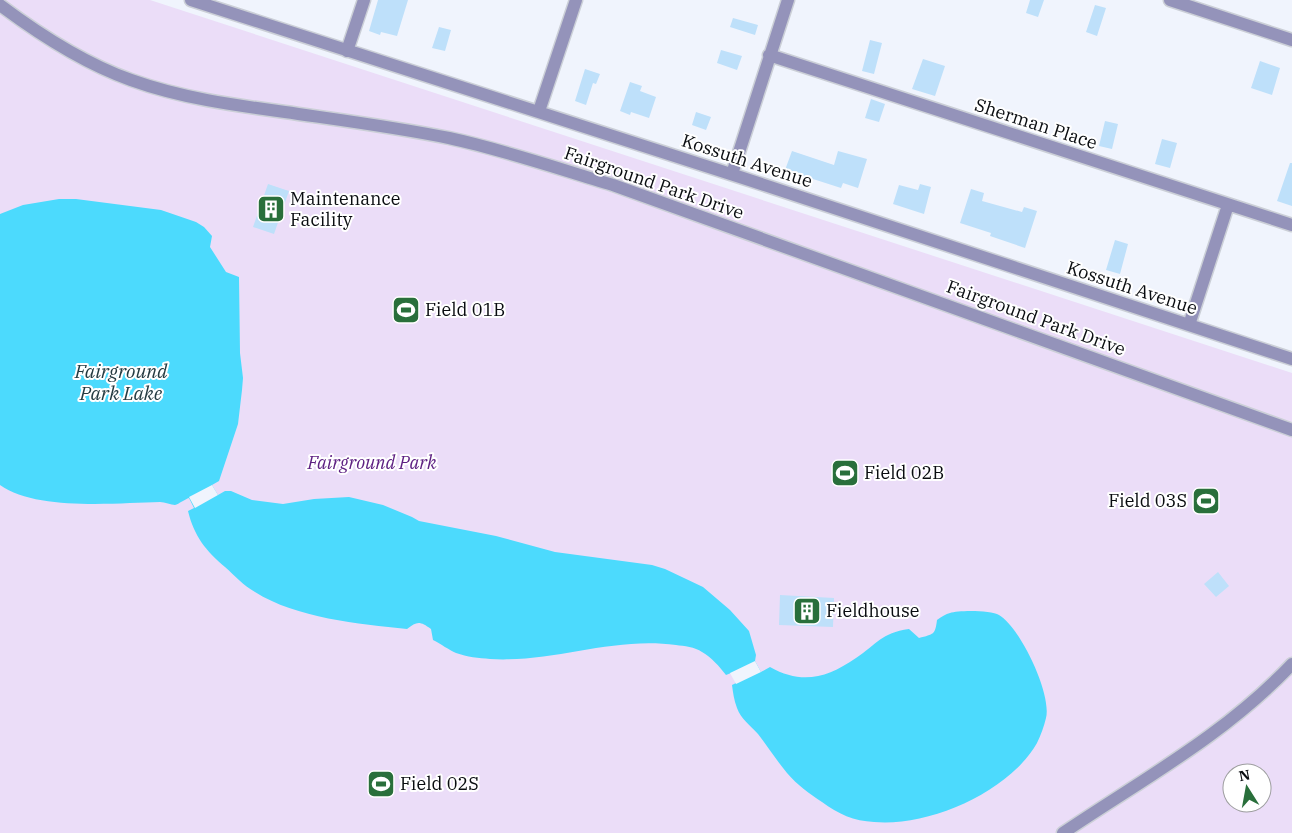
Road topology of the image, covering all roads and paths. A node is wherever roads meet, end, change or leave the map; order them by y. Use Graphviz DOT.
graph roads {
  1 [pos="191,0"];
  2 [pos="364,0"];
  3 [pos="576,0"];
  4 [pos="788,0"];
  5 [pos="1170,0"];
  6 [pos="0,5"];
  7 [pos="1292,40"];
  8 [pos="347,50"];
  9 [pos="769,55"];
  10 [pos="539,111"];
  11 [pos="732,174"];
  12 [pos="1228,205"];
  13 [pos="1292,225"];
  14 [pos="1189,325"];
  15 [pos="1292,359"];
  16 [pos="1292,430"];
  17 [pos="1292,664"];
  18 [pos="1063,833"];
  1 -- 8 [label="street, Kossuth Avenue"];
  2 -- 8 [label="street"];
  3 -- 10 [label="street"];
  4 -- 9 [label="street"];
  5 -- 7 [label="street"];
  6 -- 16 [label="street, Fairground Park Drive"];
  8 -- 10 [label="street, Kossuth Avenue"];
  9 -- 11 [label="street"];
  9 -- 12 [label="street, Sherman Place"];
  10 -- 11 [label="street, Kossuth Avenue"];
  11 -- 14 [label="street, Kossuth Avenue"];
  12 -- 13 [label="street, Sherman Place"];
  12 -- 14 [label="street"];
  14 -- 15 [label="street, Kossuth Avenue"];
  17 -- 18 [label="street"];
}
